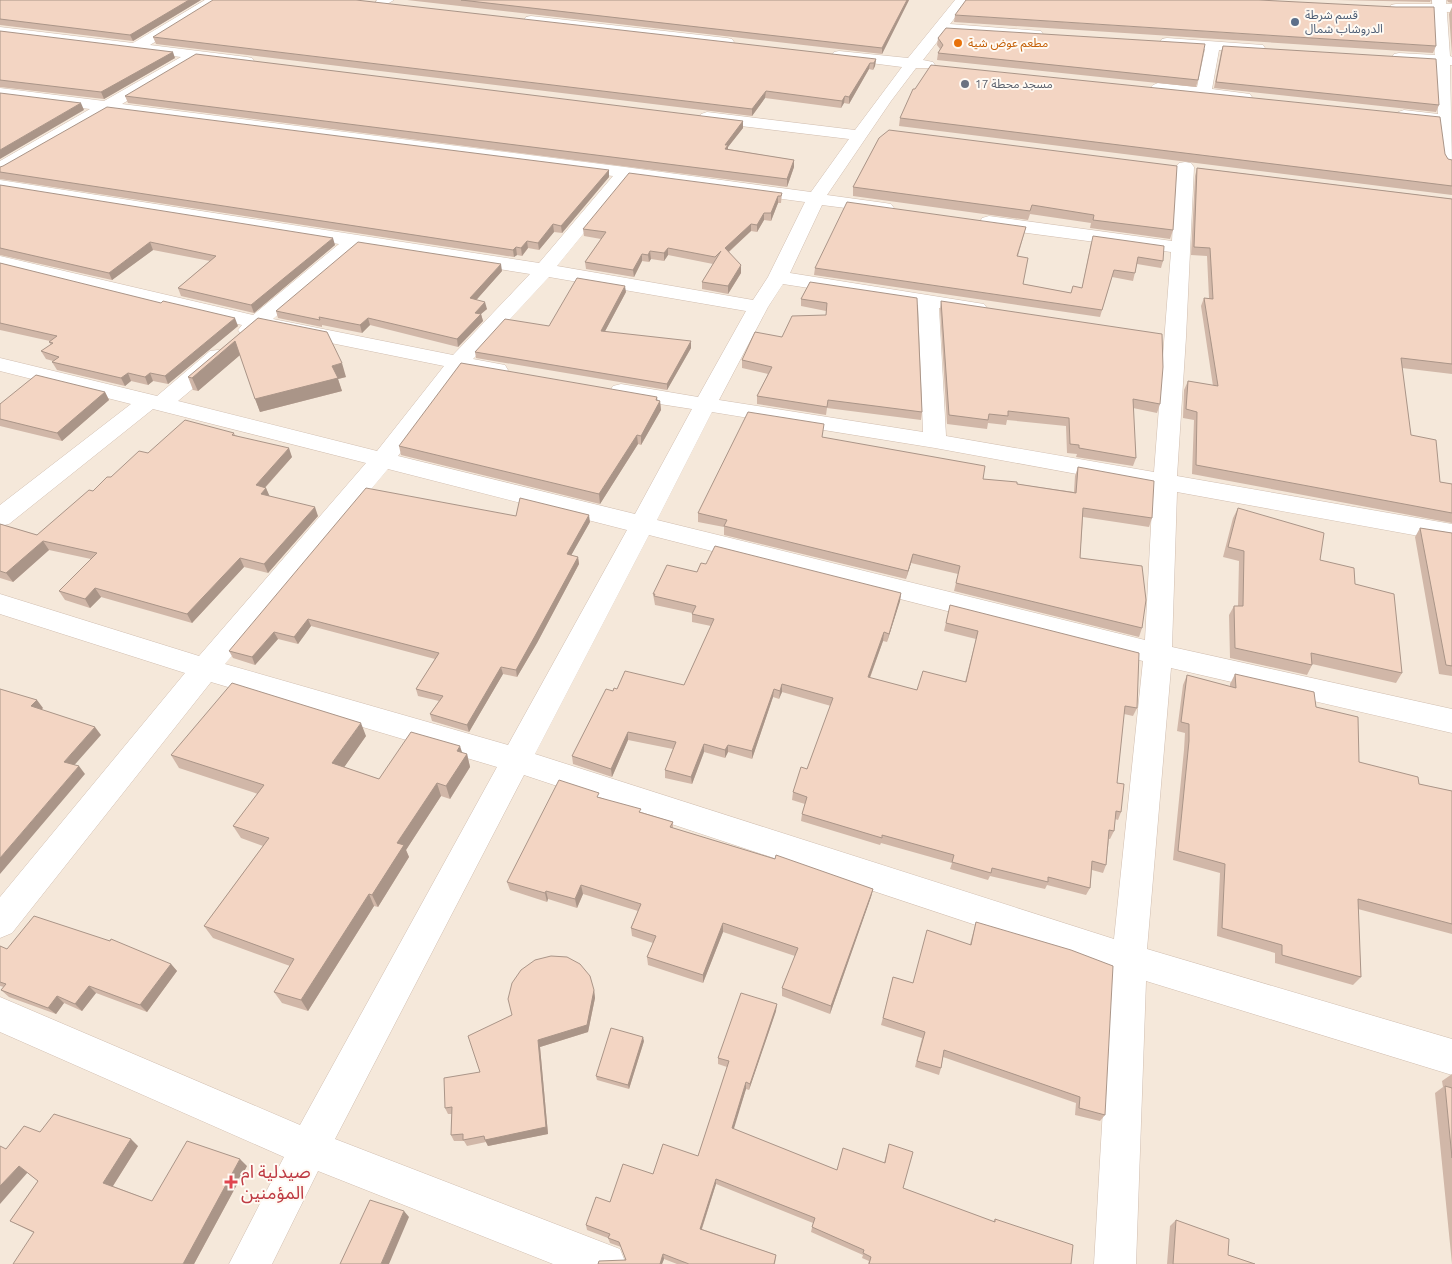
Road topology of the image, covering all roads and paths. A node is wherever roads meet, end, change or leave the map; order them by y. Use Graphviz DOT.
graph roads {
  1 [pos="214,0"];
  2 [pos="962,0"];
  3 [pos="363,1"];
  4 [pos="390,3"];
  5 [pos="1444,5"];
  6 [pos="1383,7"];
  7 [pos="519,19"];
  8 [pos="939,28"];
  9 [pos="0,31"];
  10 [pos="1047,34"];
  11 [pos="1154,42"];
  12 [pos="745,44"];
  13 [pos="1213,45"];
  14 [pos="136,47"];
  15 [pos="1273,49"];
  16 [pos="197,54"];
  17 [pos="824,54"];
  18 [pos="1382,56"];
  19 [pos="1447,61"];
  20 [pos="264,63"];
  21 [pos="913,64"];
  22 [pos="942,67"];
  23 [pos="1146,87"];
  24 [pos="0,93"];
  25 [pos="1204,93"];
  26 [pos="1262,99"];
  27 [pos="106,106"];
  28 [pos="1388,113"];
  29 [pos="691,115"];
  30 [pos="1449,120"];
  31 [pos="869,132"];
  32 [pos="1452,162"];
  33 [pos="1185,167"];
  34 [pos="0,168"];
  35 [pos="625,172"];
  36 [pos="0,185"];
  37 [pos="816,198"];
  38 [pos="905,210"];
  39 [pos="974,220"];
  40 [pos="354,241"];
  41 [pos="1181,248"];
  42 [pos="0,262"];
  43 [pos="544,270"];
  44 [pos="778,277"];
  45 [pos="928,300"];
  46 [pos="758,307"];
  47 [pos="995,310"];
  48 [pos="257,322"];
  49 [pos="457,363"];
  50 [pos="0,364"];
  51 [pos="514,373"];
  52 [pos="600,388"];
  53 [pos="156,402"];
  54 [pos="704,406"];
  55 [pos="935,441"];
  56 [pos="384,459"];
  57 [pos="1165,482"];
  58 [pos="0,518"];
  59 [pos="643,524"];
  60 [pos="1452,534"];
  61 [pos="2,607"];
  62 [pos="1158,654"];
  63 [pos="205,669"];
  64 [pos="1452,721"];
  65 [pos="516,760"];
  66 [pos="0,922"];
  67 [pos="1129,960"];
  68 [pos="0,1014"];
  69 [pos="1452,1057"];
  70 [pos="309,1148"];
  71 [pos="250,1264"];
  72 [pos="605,1264"];
  73 [pos="1115,1264"];
  1 -- 14 [label="street"];
  2 -- 8 [label="street"];
  3 -- 4 [label="street"];
  5 -- 6 [label="street"];
  5 -- 19 [label="street"];
  7 -- 12 [label="street"];
  8 -- 10 [label="street"];
  8 -- 21 [label="street"];
  9 -- 14 [label="street"];
  11 -- 13 [label="street"];
  13 -- 15 [label="street"];
  13 -- 25 [label="street"];
  14 -- 16 [label="street"];
  16 -- 20 [label="street"];
  16 -- 27 [label="street"];
  17 -- 21 [label="street"];
  18 -- 19 [label="street"];
  19 -- 30 [label="street"];
  21 -- 22 [label="street"];
  21 -- 31 [label="street"];
  23 -- 25 [label="street"];
  24 -- 27 [label="street"];
  25 -- 26 [label="street"];
  27 -- 34 [label="street"];
  27 -- 35 [label="street"];
  28 -- 30 [label="street"];
  29 -- 31 [label="street"];
  30 -- 32 [label="street"];
  31 -- 37 [label="street"];
  33 -- 41 [label="street"];
  35 -- 37 [label="street"];
  35 -- 43 [label="street"];
  36 -- 40 [label="street"];
  37 -- 38 [label="street"];
  37 -- 44 [label="street"];
  39 -- 41 [label="street"];
  40 -- 43 [label="street"];
  40 -- 48 [label="street"];
  41 -- 57 [label="street"];
  42 -- 48 [label="street"];
  43 -- 46 [label="street"];
  43 -- 49 [label="street"];
  44 -- 45 [label="street"];
  44 -- 46 [label="street"];
  45 -- 47 [label="street"];
  45 -- 55 [label="street"];
  46 -- 54 [label="street"];
  48 -- 49 [label="street"];
  48 -- 53 [label="street"];
  49 -- 51 [label="street"];
  49 -- 56 [label="street"];
  50 -- 53 [label="street"];
  52 -- 54 [label="street"];
  53 -- 56 [label="street"];
  53 -- 58 [label="street"];
  54 -- 55 [label="street"];
  54 -- 59 [label="street"];
  55 -- 57 [label="street"];
  56 -- 59 [label="street"];
  56 -- 63 [label="street"];
  57 -- 60 [label="street"];
  57 -- 62 [label="street"];
  59 -- 62 [label="street"];
  59 -- 65 [label="street"];
  61 -- 63 [label="street"];
  62 -- 64 [label="street"];
  62 -- 67 [label="street"];
  63 -- 65 [label="street"];
  63 -- 66 [label="street"];
  65 -- 67 [label="street"];
  65 -- 70 [label="street"];
  67 -- 69 [label="street"];
  67 -- 73 [label="street"];
  68 -- 70 [label="street"];
  70 -- 71 [label="street"];
  70 -- 72 [label="street"];
}
